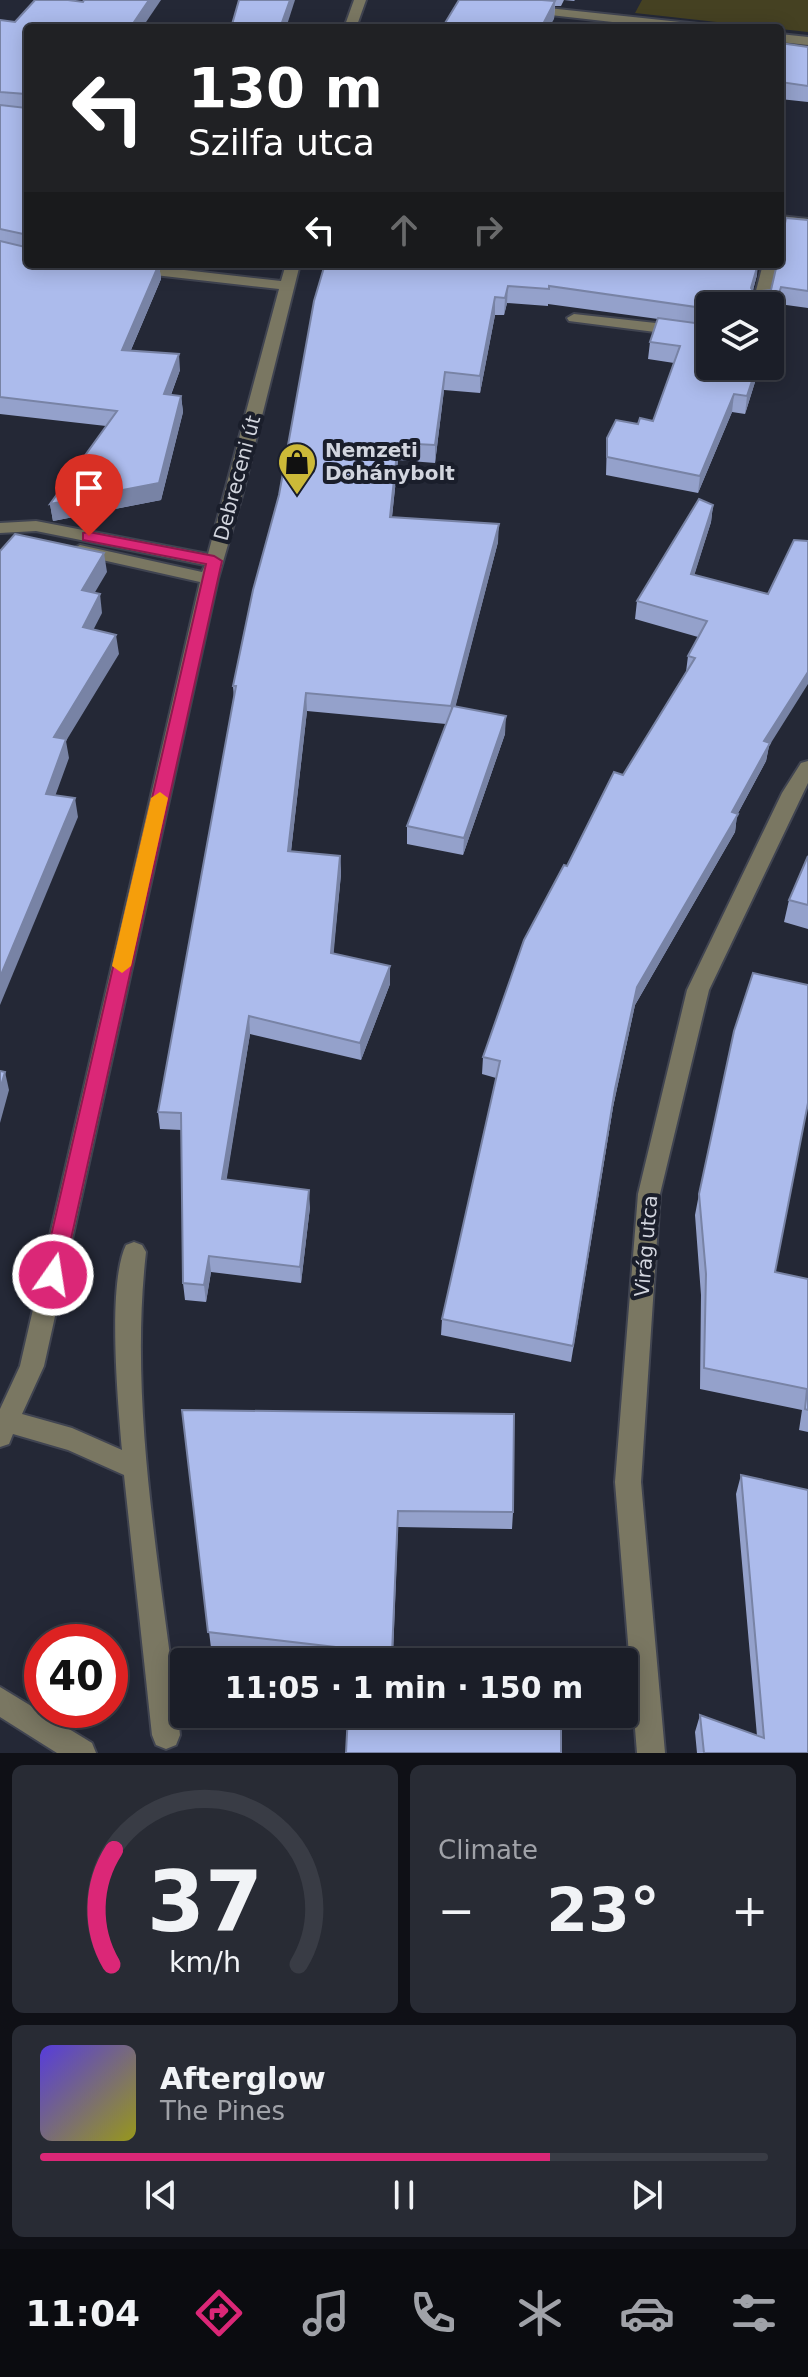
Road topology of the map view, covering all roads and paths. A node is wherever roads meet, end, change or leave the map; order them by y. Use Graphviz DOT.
graph roads {
  1 [pos="360,0"];
  2 [pos="479,0"];
  3 [pos="351,24"];
  4 [pos="664,24"];
  5 [pos="784,38"];
  6 [pos="808,41"];
  7 [pos="784,223"];
  8 [pos="808,223"];
  9 [pos="128,268"];
  10 [pos="292,268"];
  11 [pos="769,268"];
  12 [pos="288,286"];
  13 [pos="763,292"];
  14 [pos="574,318"];
  15 [pos="696,332"];
  16 [pos="0,529"];
  17 [pos="211,570"];
  18 [pos="808,768"];
  19 [pos="134,1252"];
  20 [pos="3,1429"];
  21 [pos="136,1468"];
  22 [pos="0,1701"];
  23 [pos="166,1735"];
  24 [pos="82,1753"];
  25 [pos="651,1753"];
  1 -- 3 [label="street"];
  2 -- 4 [label="street"];
  5 -- 6 [label="street"];
  7 -- 8 [label="street"];
  9 -- 12 [label="street"];
  10 -- 12 [label="street, Debreceni út"];
  11 -- 13 [label="street"];
  12 -- 17 [label="street, Debreceni út"];
  14 -- 15 [label="street"];
  16 -- 17 [label="street"];
  17 -- 20 [label="street, Debreceni út"];
  18 -- 25 [label="street, Virág utca"];
  19 -- 21 [label="street"];
  20 -- 21 [label="street"];
  21 -- 23 [label="street"];
  22 -- 24 [label="street"];
}
